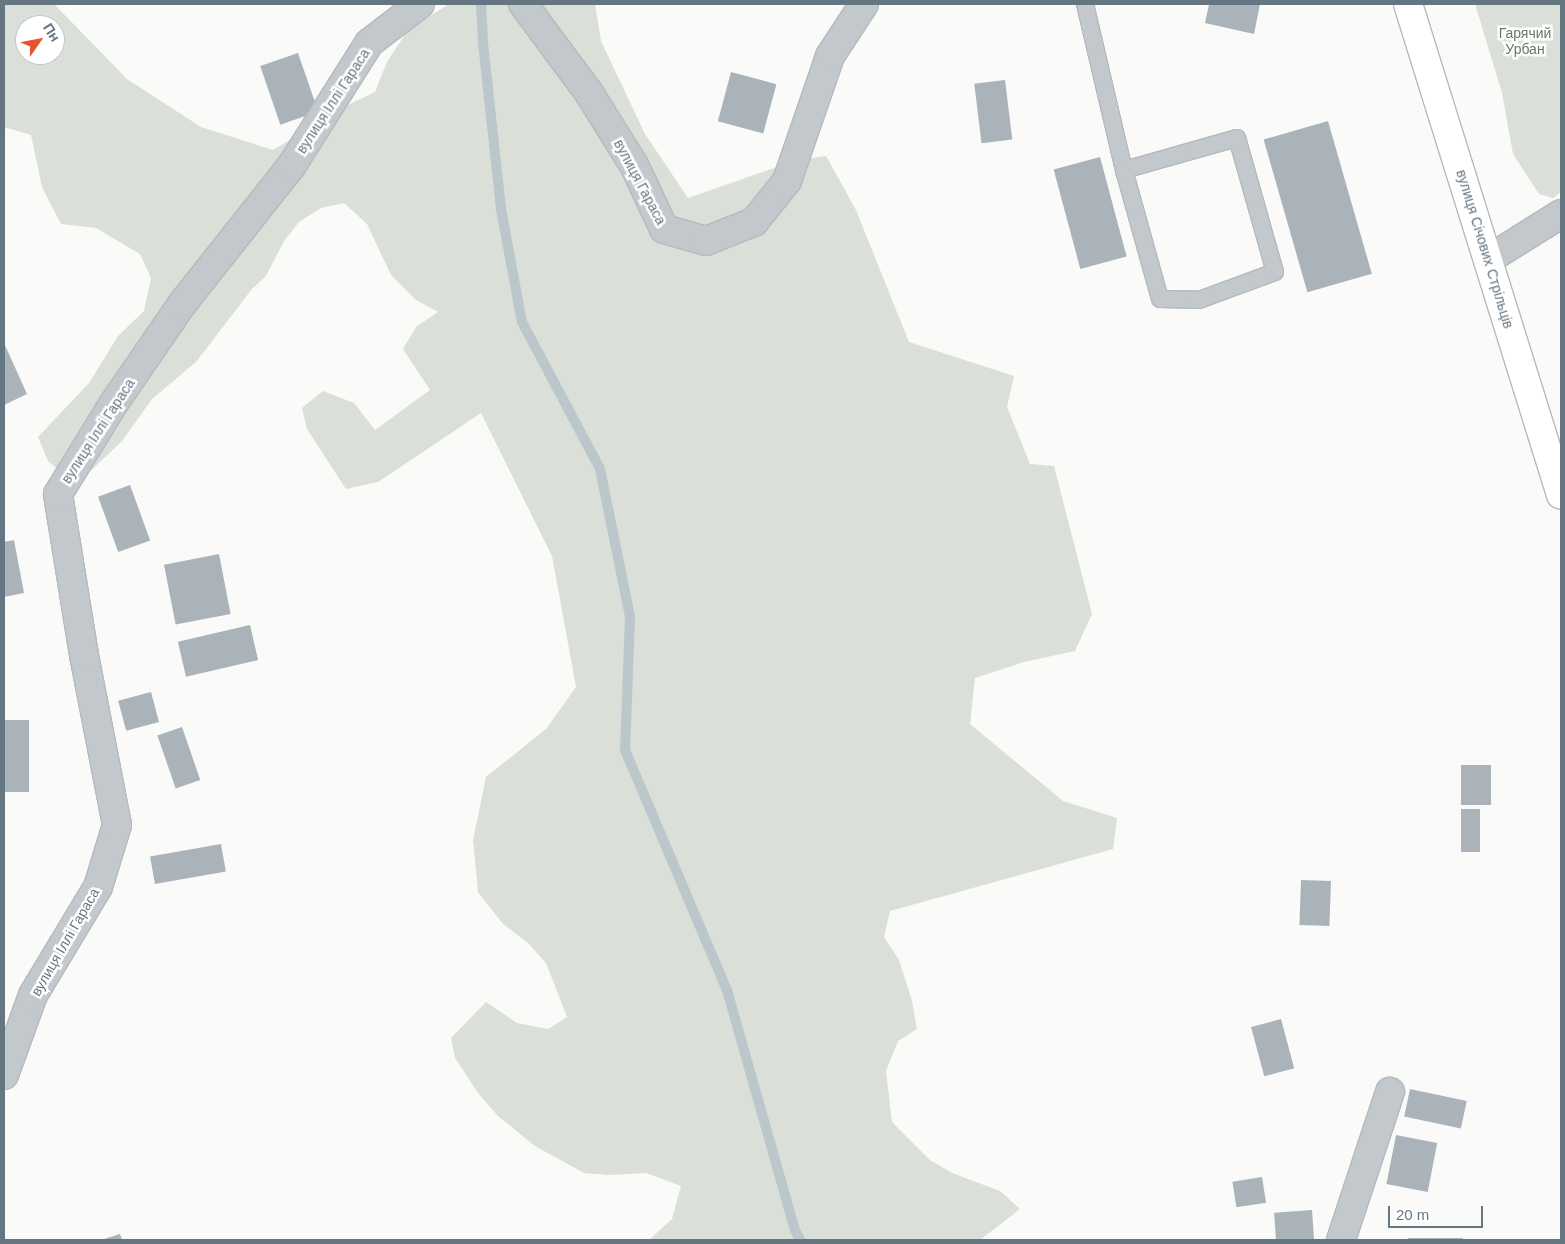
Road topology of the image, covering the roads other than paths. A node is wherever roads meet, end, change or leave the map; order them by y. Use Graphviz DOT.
graph roads {
  1 [pos="420,4"];
  2 [pos="523,4"];
  3 [pos="864,4"];
  4 [pos="1085,4"];
  5 [pos="1408,4"];
  6 [pos="1124,170"];
  7 [pos="1561,214"];
  8 [pos="1489,259"];
  9 [pos="1561,495"];
  10 [pos="4,1075"];
  11 [pos="1390,1092"];
  12 [pos="1341,1240"];
  1 -- 10 [label="street, вулиця Іллі Гараса"];
  2 -- 3 [label="street, вулиця Гараса"];
  4 -- 6 [label="lane"];
  5 -- 8 [label="main road, вулиця Січових Стрільців"];
  6 -- 6 [label="lane"];
  7 -- 8 [label="street"];
  8 -- 9 [label="main road, вулиця Січових Стрільців"];
  11 -- 12 [label="street"];
}
